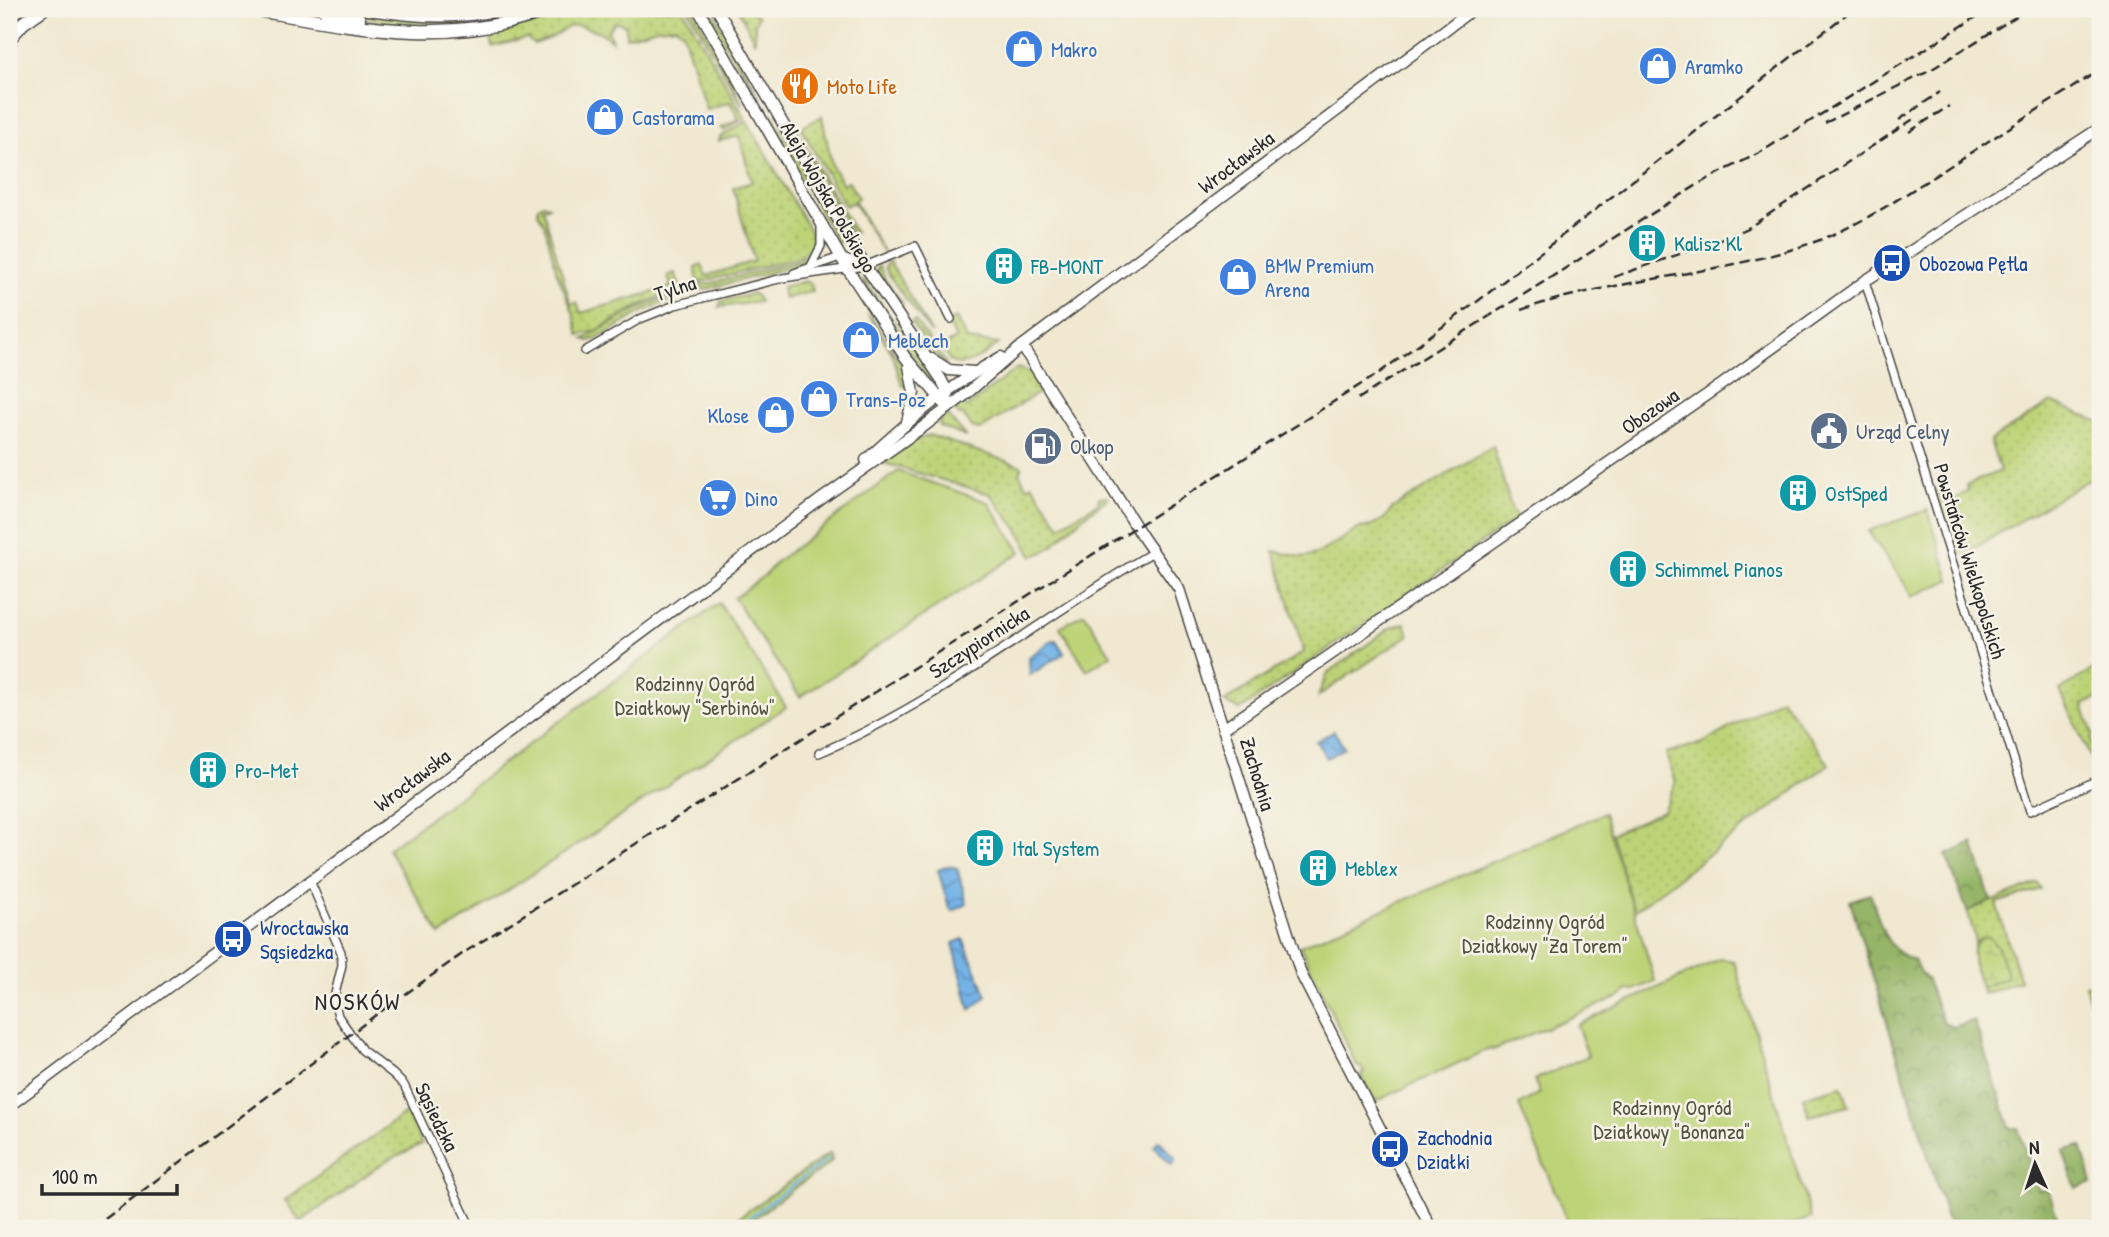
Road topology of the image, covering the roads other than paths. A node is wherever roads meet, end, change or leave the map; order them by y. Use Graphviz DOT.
graph roads {
  1 [pos="14,9"];
  2 [pos="43,9"];
  3 [pos="252,9"];
  4 [pos="323,9"];
  5 [pos="368,9"];
  6 [pos="386,9"];
  7 [pos="499,9"];
  8 [pos="549,9"];
  9 [pos="698,9"];
  10 [pos="717,9"];
  11 [pos="1472,9"];
  12 [pos="403,14"];
  13 [pos="9,20"];
  14 [pos="398,30"];
  15 [pos="9,39"];
  16 [pos="2100,128"];
  17 [pos="821,223"];
  18 [pos="840,257"];
  19 [pos="811,266"];
  20 [pos="865,266"];
  21 [pos="847,268"];
  22 [pos="783,278"];
  23 [pos="1865,281"];
  24 [pos="951,319"];
  25 [pos="1022,346"];
  26 [pos="585,351"];
  27 [pos="926,355"];
  28 [pos="905,357"];
  29 [pos="974,372"];
  30 [pos="943,395"];
  31 [pos="948,408"];
  32 [pos="907,422"];
  33 [pos="839,485"];
  34 [pos="1153,552"];
  35 [pos="1223,729"];
  36 [pos="819,753"];
  37 [pos="2100,779"];
  38 [pos="310,880"];
  39 [pos="9,1106"];
  40 [pos="471,1228"];
  41 [pos="1432,1228"];
  1 -- 13 [label="street"];
  2 -- 15 [label="main road"];
  3 -- 14 [label="main road"];
  4 -- 14 [label="main road"];
  5 -- 12 [label="main road"];
  6 -- 12 [label="street"];
  7 -- 12 [label="main road"];
  8 -- 14 [label="main road"];
  9 -- 17 [label="street, Aleja Wojska Polskiego"];
  10 -- 20 [label="street, Aleja Wojska Polskiego"];
  11 -- 25 [label="street, Wrocławska"];
  16 -- 23 [label="street, Obozowa"];
  17 -- 18 [label="street, Aleja Wojska Polskiego"];
  17 -- 19 [label="street"];
  18 -- 19 [label="street, Tylna"];
  18 -- 20 [label="street"];
  18 -- 21 [label="street, Aleja Wojska Polskiego"];
  19 -- 22 [label="street, Tylna"];
  20 -- 21 [label="street, Tylna"];
  20 -- 24 [label="street, Tylna"];
  20 -- 27 [label="street, Aleja Wojska Polskiego"];
  21 -- 22 [label="street, Tylna"];
  21 -- 28 [label="street, Aleja Wojska Polskiego"];
  22 -- 26 [label="street, Tylna"];
  23 -- 35 [label="street, Obozowa"];
  23 -- 37 [label="street, Powstańców Wielkopolskich"];
  25 -- 29 [label="street, Wrocławska"];
  25 -- 31 [label="street, Wrocławska"];
  25 -- 34 [label="street, Zachodnia"];
  27 -- 29 [label="street"];
  27 -- 30 [label="street, Aleja Wojska Polskiego"];
  28 -- 30 [label="street, Aleja Wojska Polskiego"];
  28 -- 32 [label="street"];
  29 -- 30 [label="street, Wrocławska"];
  30 -- 31 [label="street"];
  30 -- 32 [label="street, Wrocławska"];
  31 -- 33 [label="street, Wrocławska"];
  32 -- 33 [label="street, Wrocławska"];
  33 -- 38 [label="street, Wrocławska"];
  34 -- 35 [label="street, Zachodnia"];
  34 -- 36 [label="street, Szczypiornicka"];
  35 -- 41 [label="street, Zachodnia"];
  38 -- 39 [label="street, Wrocławska"];
  38 -- 40 [label="street, Sąsiedzka"];
}
